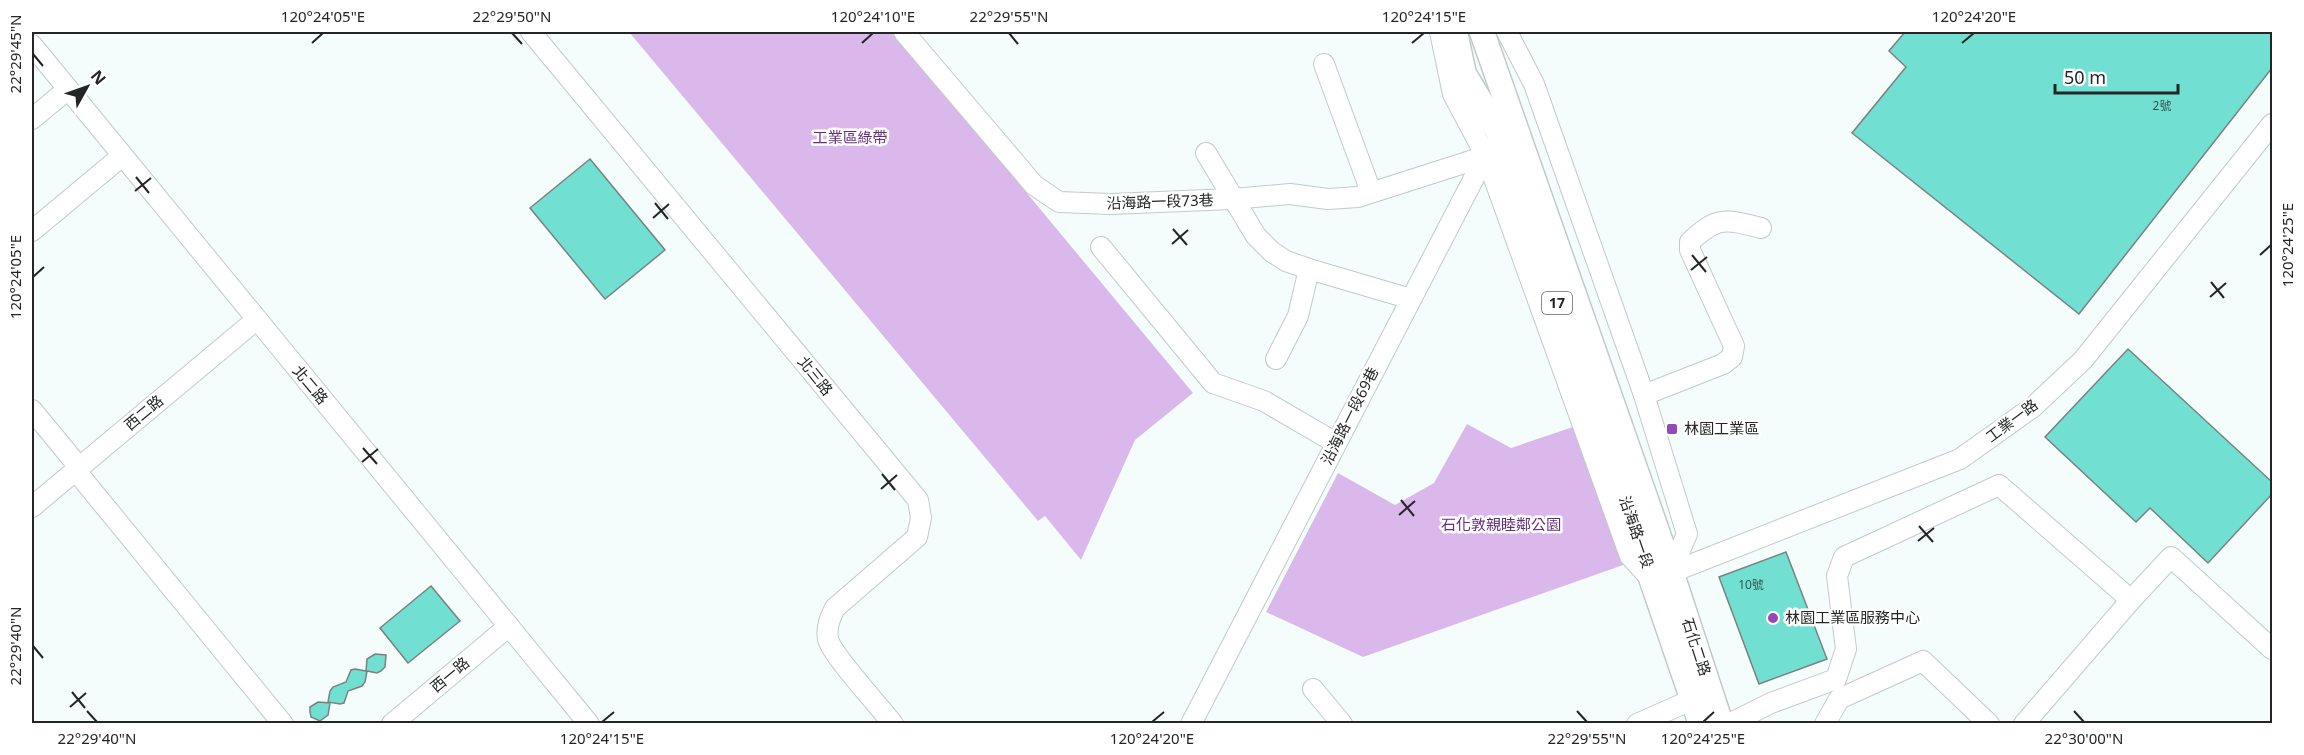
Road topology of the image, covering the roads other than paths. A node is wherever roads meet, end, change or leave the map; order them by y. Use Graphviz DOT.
graph roads {
  1 [pos="531,32"];
  2 [pos="904,32"];
  3 [pos="1440,32"];
  4 [pos="1455,32"];
  5 [pos="1481,32"];
  6 [pos="1507,32"];
  7 [pos="32,45"];
  8 [pos="1324,64"];
  9 [pos="1459,84"];
  10 [pos="68,89"];
  11 [pos="1511,110"];
  12 [pos="32,119"];
  13 [pos="1498,132"];
  14 [pos="2268,138"];
  15 [pos="1206,153"];
  16 [pos="122,156"];
  17 [pos="1486,156"];
  18 [pos="1371,192"];
  19 [pos="1232,199"];
  20 [pos="1761,228"];
  21 [pos="32,231"];
  22 [pos="1101,247"];
  23 [pos="1309,269"];
  24 [pos="1411,299"];
  25 [pos="256,320"];
  26 [pos="1276,359"];
  27 [pos="1644,395"];
  28 [pos="32,410"];
  29 [pos="1336,443"];
  30 [pos="77,469"];
  31 [pos="32,507"];
  32 [pos="1661,575"];
  33 [pos="2131,600"];
  34 [pos="509,626"];
  35 [pos="2272,649"];
  36 [pos="1836,679"];
  37 [pos="1313,689"];
  38 [pos="1702,695"];
  39 [pos="1839,699"];
  40 [pos="283,723"];
  41 [pos="392,723"];
  42 [pos="589,723"];
  43 [pos="894,723"];
  44 [pos="1191,723"];
  45 [pos="1342,723"];
  46 [pos="1637,723"];
  47 [pos="1701,723"];
  48 [pos="1721,723"];
  49 [pos="1729,723"];
  50 [pos="1825,723"];
  51 [pos="1989,723"];
  52 [pos="2024,723"];
  1 -- 43 [label="street, 北三路"];
  2 -- 19 [label="street, 沿海路一段73巷"];
  3 -- 9 [label="street, 沿海路一段"];
  4 -- 9 [label="main road, 沿海路一段 / 17"];
  5 -- 9 [label="street"];
  5 -- 11 [label="main road, 沿海路一段 / 17"];
  6 -- 27 [label="street, 沿海路一段"];
  7 -- 10 [label="street, 北二路"];
  8 -- 18 [label="street"];
  9 -- 13 [label="main road, 沿海路一段 / 17"];
  9 -- 17 [label="street, 沿海路一段"];
  10 -- 12 [label="street"];
  10 -- 16 [label="street, 北二路"];
  11 -- 13 [label="street, 沿海路一段69巷"];
  11 -- 32 [label="main road, 沿海路一段 / 17"];
  13 -- 17 [label="street, 沿海路一段69巷"];
  13 -- 32 [label="main road, 沿海路一段 / 17"];
  14 -- 32 [label="street, 工業一路"];
  15 -- 19 [label="street"];
  16 -- 21 [label="street"];
  16 -- 25 [label="street, 北二路"];
  17 -- 18 [label="street, 沿海路一段73巷"];
  17 -- 24 [label="street, 沿海路一段69巷"];
  17 -- 32 [label="street, 沿海路一段"];
  18 -- 19 [label="street, 沿海路一段73巷"];
  19 -- 23 [label="street"];
  20 -- 27 [label="street"];
  22 -- 29 [label="street"];
  23 -- 24 [label="street"];
  23 -- 26 [label="street"];
  24 -- 29 [label="street, 沿海路一段69巷"];
  25 -- 30 [label="street, 西二路"];
  25 -- 34 [label="street, 北二路"];
  27 -- 32 [label="street, 沿海路一段"];
  28 -- 30 [label="street"];
  29 -- 44 [label="street, 沿海路一段69巷"];
  30 -- 31 [label="street, 西二路"];
  30 -- 40 [label="street"];
  32 -- 38 [label="main road, 石化二路 / 17"];
  33 -- 35 [label="street"];
  33 -- 36 [label="street"];
  33 -- 52 [label="street"];
  34 -- 41 [label="street, 西一路"];
  34 -- 42 [label="street, 北二路"];
  36 -- 39 [label="street"];
  36 -- 49 [label="street"];
  37 -- 45 [label="street"];
  38 -- 46 [label="street"];
  38 -- 47 [label="main road, 石化二路 / 17"];
  38 -- 48 [label="main road, 石化二路 / 17"];
  39 -- 50 [label="street"];
  39 -- 51 [label="street"];
}
